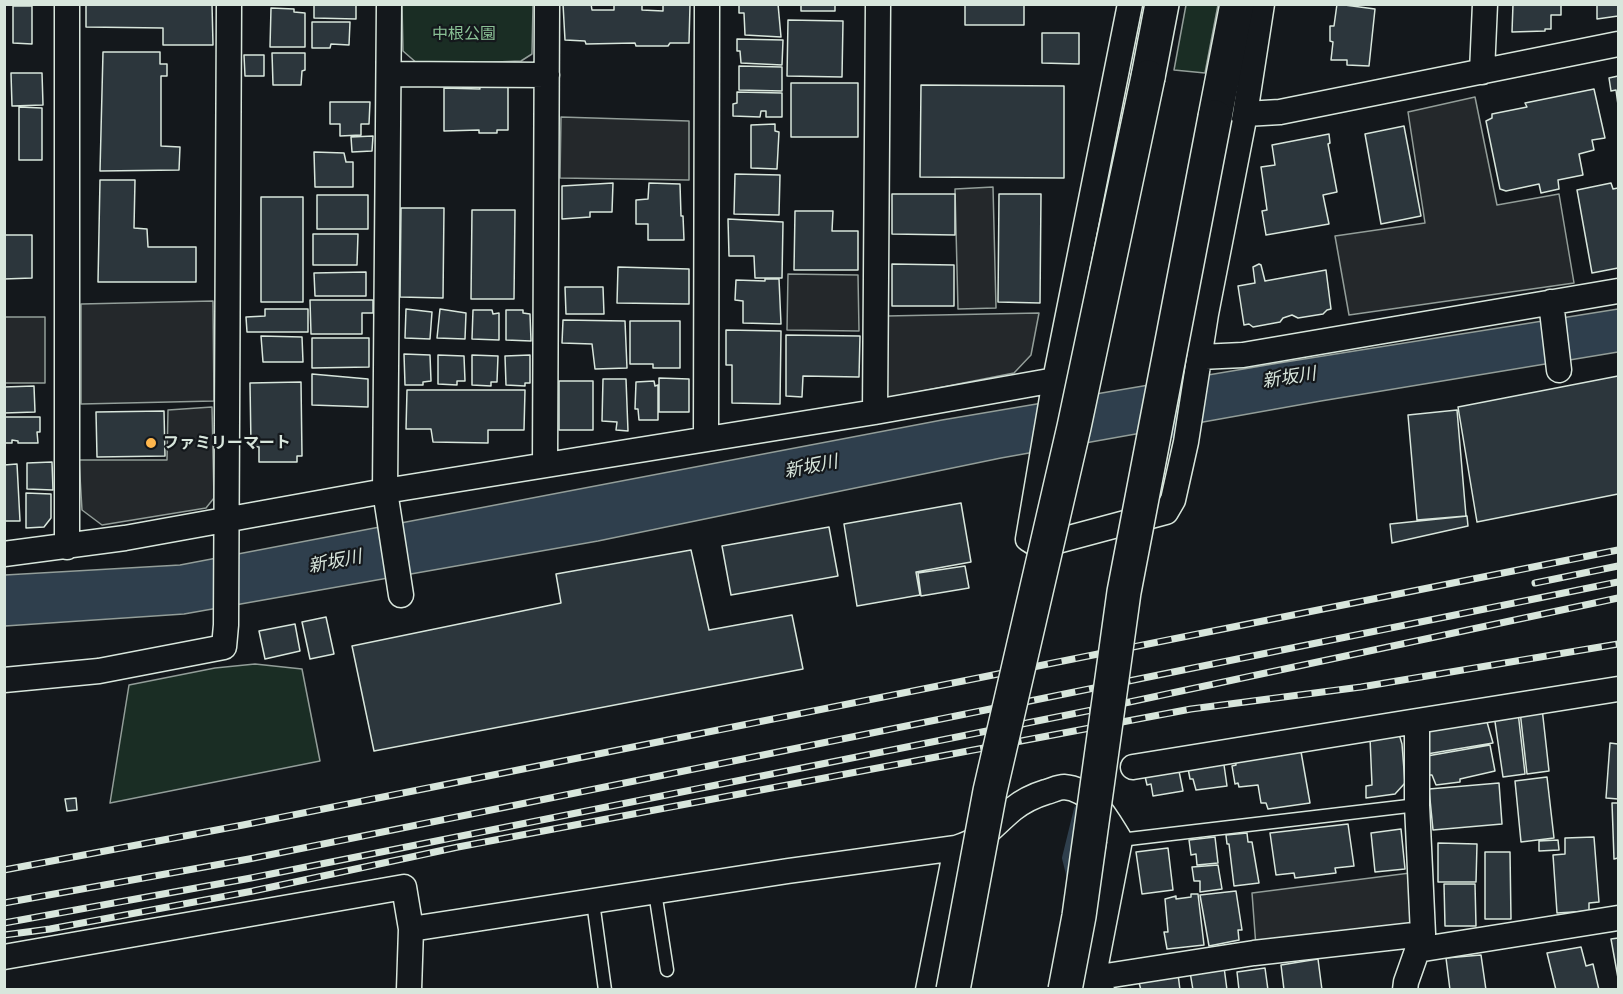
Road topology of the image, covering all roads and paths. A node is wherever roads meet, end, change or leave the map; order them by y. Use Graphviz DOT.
graph roads {
  1 [pos="67,4"];
  2 [pos="229,4"];
  3 [pos="389,4"];
  4 [pos="547,4"];
  5 [pos="707,4"];
  6 [pos="878,4"];
  7 [pos="1130,4"];
  8 [pos="1161,4"];
  9 [pos="1237,4"];
  10 [pos="1263,4"];
  11 [pos="1485,4"];
  12 [pos="1618,44"];
  13 [pos="1482,72"];
  14 [pos="389,74"];
  15 [pos="547,75"];
  16 [pos="1230,116"];
  17 [pos="1618,291"];
  18 [pos="1551,302"];
  19 [pos="1200,357"];
  20 [pos="1559,370"];
  21 [pos="1055,380"];
  22 [pos="875,412"];
  23 [pos="706,438"];
  24 [pos="545,465"];
  25 [pos="385,491"];
  26 [pos="227,520"];
  27 [pos="68,547"];
  28 [pos="4,554"];
  29 [pos="401,595"];
  30 [pos="4,681"];
  31 [pos="1618,689"];
  32 [pos="1417,721"];
  33 [pos="1133,767"];
  34 [pos="1417,805"];
  35 [pos="1120,840"];
  36 [pos="956,848"];
  37 [pos="655,892"];
  38 [pos="593,902"];
  39 [pos="1618,918"];
  40 [pos="411,929"];
  41 [pos="1420,942"];
  42 [pos="4,957"];
  43 [pos="667,970"];
  44 [pos="1088,987"];
  45 [pos="409,990"];
  46 [pos="605,990"];
  47 [pos="928,990"];
  48 [pos="953,990"];
  49 [pos="1405,990"];
  1 -- 27 [label="street"];
  2 -- 26 [label="street"];
  3 -- 14 [label="street"];
  4 -- 15 [label="street"];
  5 -- 23 [label="street"];
  6 -- 22 [label="street"];
  7 -- 21 [label="street"];
  8 -- 48 [label="street, bridge"];
  9 -- 16 [label="street"];
  10 -- 16 [label="street"];
  11 -- 13 [label="street"];
  12 -- 13 [label="street"];
  13 -- 16 [label="street"];
  14 -- 15 [label="street"];
  14 -- 25 [label="street"];
  15 -- 24 [label="street"];
  16 -- 19 [label="street"];
  16 -- 44 [label="street, bridge"];
  17 -- 18 [label="street"];
  18 -- 19 [label="street"];
  18 -- 20 [label="street"];
  19 -- 21 [label="street"];
  21 -- 22 [label="street"];
  22 -- 23 [label="street"];
  23 -- 24 [label="street"];
  24 -- 25 [label="street"];
  25 -- 26 [label="street"];
  25 -- 29 [label="street"];
  26 -- 27 [label="street"];
  26 -- 30 [label="street"];
  27 -- 28 [label="street"];
  31 -- 32 [label="street"];
  32 -- 33 [label="street"];
  32 -- 34 [label="street"];
  34 -- 35 [label="lane"];
  34 -- 41 [label="street"];
  35 -- 36 [label="street"];
  35 -- 44 [label="street"];
  36 -- 37 [label="street"];
  36 -- 47 [label="street"];
  37 -- 38 [label="street"];
  37 -- 43 [label="lane"];
  38 -- 40 [label="street"];
  38 -- 46 [label="lane"];
  39 -- 41 [label="street"];
  40 -- 42 [label="street"];
  40 -- 45 [label="street"];
  41 -- 44 [label="street"];
  41 -- 49 [label="street"];
}
